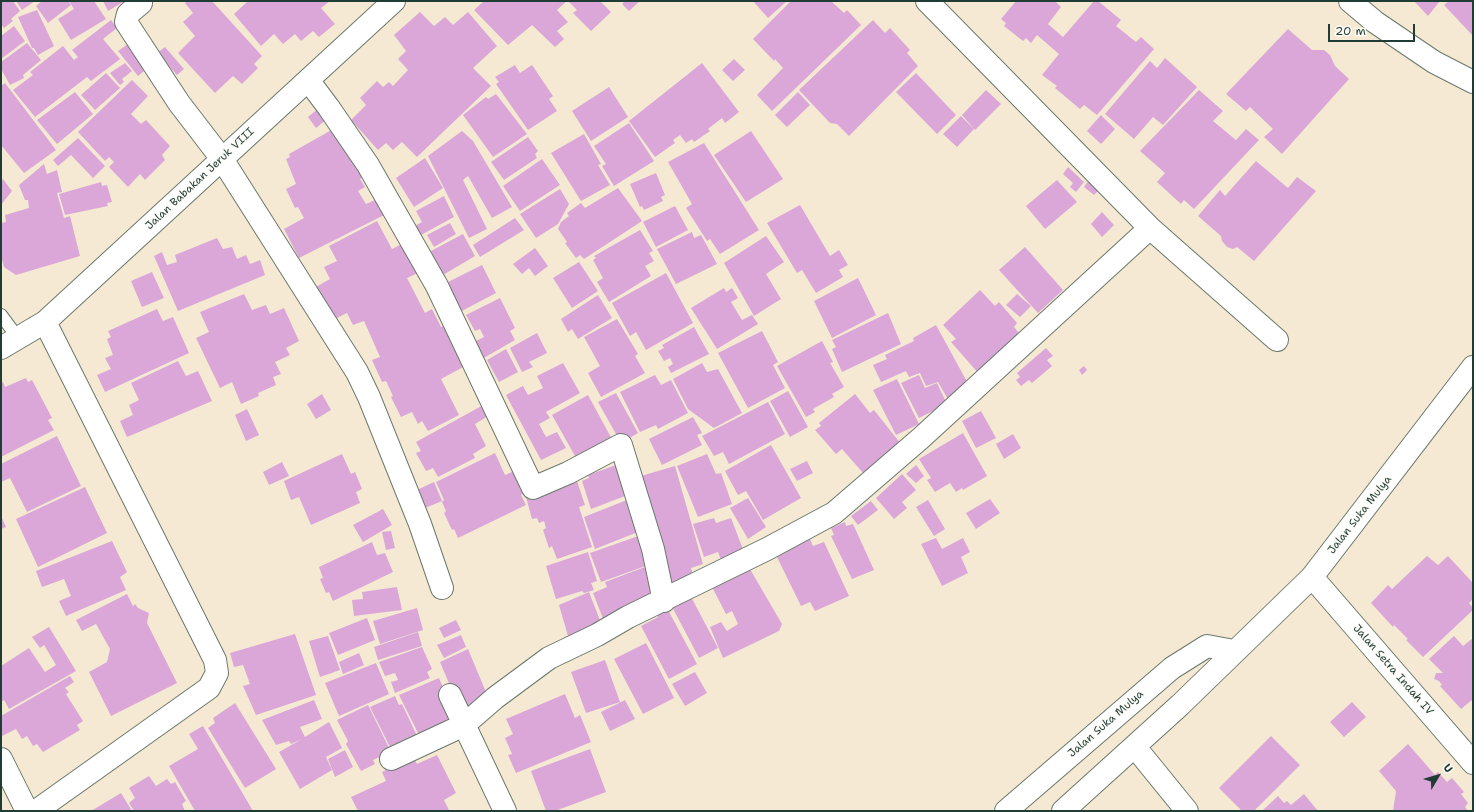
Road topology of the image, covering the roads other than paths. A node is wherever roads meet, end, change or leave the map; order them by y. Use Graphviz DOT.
graph roads {
  1 [pos="141,1"];
  2 [pos="394,1"];
  3 [pos="927,1"];
  4 [pos="1350,1"];
  5 [pos="308,80"];
  6 [pos="1473,82"];
  7 [pos="222,159"];
  8 [pos="1150,228"];
  9 [pos="1,315"];
  10 [pos="46,322"];
  11 [pos="1277,340"];
  12 [pos="10,343"];
  13 [pos="1471,375"];
  14 [pos="1312,576"];
  15 [pos="442,588"];
  16 [pos="664,601"];
  17 [pos="1234,651"];
  18 [pos="450,695"];
  19 [pos="464,725"];
  20 [pos="1135,747"];
  21 [pos="1,759"];
  22 [pos="391,759"];
  23 [pos="1473,763"];
  24 [pos="27,811"];
  25 [pos="36,811"];
  26 [pos="505,811"];
  27 [pos="1006,811"];
  28 [pos="1062,811"];
  29 [pos="1187,811"];
  1 -- 7 [label="street"];
  2 -- 5 [label="street, Jalan Babakan Jeruk VIII"];
  3 -- 8 [label="street"];
  4 -- 6 [label="street"];
  5 -- 7 [label="street, Jalan Babakan Jeruk VIII"];
  5 -- 16 [label="street"];
  7 -- 10 [label="street, Jalan Babakan Jeruk VIII"];
  7 -- 15 [label="street"];
  8 -- 11 [label="street"];
  8 -- 16 [label="street"];
  9 -- 12 [label="lane"];
  10 -- 12 [label="street, Jalan Babakan Jeruk VIII"];
  10 -- 25 [label="street"];
  13 -- 14 [label="street, Jalan Suka Mulya"];
  14 -- 17 [label="street, Jalan Suka Mulya"];
  14 -- 23 [label="street, Jalan Setra Indah IV"];
  16 -- 19 [label="street"];
  17 -- 20 [label="street, Jalan Suka Mulya"];
  17 -- 27 [label="street, Jalan Suka Mulya"];
  18 -- 19 [label="street"];
  19 -- 22 [label="street"];
  19 -- 26 [label="street"];
  20 -- 28 [label="street, Jalan Suka Mulya"];
  20 -- 29 [label="street"];
  21 -- 24 [label="street"];
}
